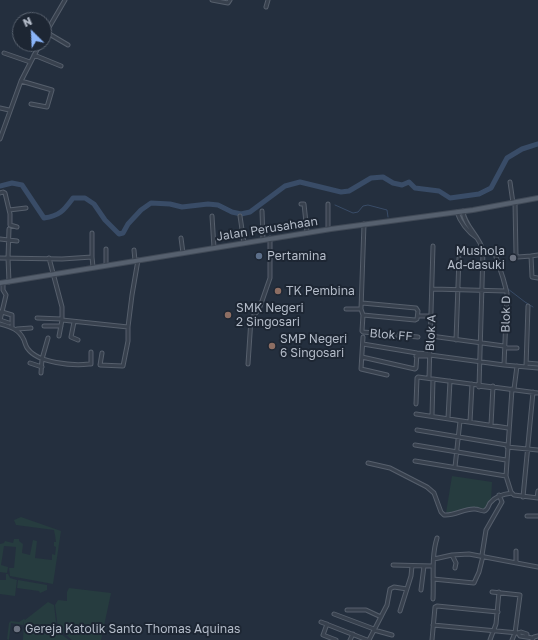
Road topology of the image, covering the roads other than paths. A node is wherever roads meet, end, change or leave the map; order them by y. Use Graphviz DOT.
graph roads {
  1 [pos="65,0"];
  2 [pos="214,0"];
  3 [pos="230,0"];
  4 [pos="268,0"];
  5 [pos="266,7"];
  6 [pos="52,22"];
  7 [pos="52,36"];
  8 [pos="68,45"];
  9 [pos="36,52"];
  10 [pos="4,53"];
  11 [pos="34,55"];
  12 [pos="30,62"];
  13 [pos="61,66"];
  14 [pos="21,81"];
  15 [pos="31,104"];
  16 [pos="0,108"];
  17 [pos="10,110"];
  18 [pos="2,128"];
  19 [pos="0,139"];
  20 [pos="510,182"];
  21 [pos="0,193"];
  22 [pos="538,198"];
  23 [pos="514,203"];
  24 [pos="309,204"];
  25 [pos="328,204"];
  26 [pos="26,208"];
  27 [pos="8,210"];
  28 [pos="262,211"];
  29 [pos="463,211"];
  30 [pos="457,212"];
  31 [pos="212,216"];
  32 [pos="240,216"];
  33 [pos="364,224"];
  34 [pos="17,227"];
  35 [pos="8,229"];
  36 [pos="328,229"];
  37 [pos="307,232"];
  38 [pos="92,233"];
  39 [pos="181,238"];
  40 [pos="270,238"];
  41 [pos="477,238"];
  42 [pos="0,239"];
  43 [pos="8,240"];
  44 [pos="263,240"];
  45 [pos="17,241"];
  46 [pos="244,243"];
  47 [pos="433,246"];
  48 [pos="214,248"];
  49 [pos="106,249"];
  50 [pos="134,250"];
  51 [pos="483,252"];
  52 [pos="183,253"];
  53 [pos="538,255"];
  54 [pos="531,256"];
  55 [pos="92,257"];
  56 [pos="0,258"];
  57 [pos="8,258"];
  58 [pos="49,258"];
  59 [pos="459,258"];
  60 [pos="136,260"];
  61 [pos="106,266"];
  62 [pos="93,267"];
  63 [pos="53,274"];
  64 [pos="538,278"];
  65 [pos="9,282"];
  66 [pos="2,283"];
  67 [pos="433,289"];
  68 [pos="458,290"];
  69 [pos="482,290"];
  70 [pos="506,291"];
  71 [pos="362,303"];
  72 [pos="528,306"];
  73 [pos="346,309"];
  74 [pos="361,309"];
  75 [pos="1,312"];
  76 [pos="363,315"];
  77 [pos="418,316"];
  78 [pos="432,316"];
  79 [pos="37,318"];
  80 [pos="62,319"];
  81 [pos="0,320"];
  82 [pos="74,322"];
  83 [pos="0,324"];
  84 [pos="9,324"];
  85 [pos="44,326"];
  86 [pos="61,326"];
  87 [pos="12,327"];
  88 [pos="128,327"];
  89 [pos="31,328"];
  90 [pos="17,329"];
  91 [pos="59,336"];
  92 [pos="431,336"];
  93 [pos="363,337"];
  94 [pos="418,337"];
  95 [pos="48,338"];
  96 [pos="78,340"];
  97 [pos="456,340"];
  98 [pos="363,344"];
  99 [pos="481,344"];
  100 [pos="505,347"];
  101 [pos="517,348"];
  102 [pos="90,352"];
  103 [pos="102,353"];
  104 [pos="416,355"];
  105 [pos="430,355"];
  106 [pos="362,357"];
  107 [pos="42,359"];
  108 [pos="480,362"];
  109 [pos="30,364"];
  110 [pos="91,364"];
  111 [pos="248,364"];
  112 [pos="538,364"];
  113 [pos="100,365"];
  114 [pos="504,365"];
  115 [pos="526,365"];
  116 [pos="517,366"];
  117 [pos="42,368"];
  118 [pos="538,368"];
  119 [pos="41,373"];
  120 [pos="387,375"];
  121 [pos="431,378"];
  122 [pos="450,381"];
  123 [pos="477,385"];
  124 [pos="494,387"];
  125 [pos="513,389"];
  126 [pos="533,392"];
  127 [pos="538,393"];
  128 [pos="416,404"];
  129 [pos="416,414"];
  130 [pos="432,416"];
  131 [pos="448,418"];
  132 [pos="460,421"];
  133 [pos="470,422"];
  134 [pos="491,426"];
  135 [pos="508,428"];
  136 [pos="417,430"];
  137 [pos="458,437"];
  138 [pos="415,445"];
  139 [pos="507,446"];
  140 [pos="527,449"];
  141 [pos="538,450"];
  142 [pos="456,452"];
  143 [pos="506,460"];
  144 [pos="415,461"];
  145 [pos="368,463"];
  146 [pos="455,467"];
  147 [pos="506,476"];
  148 [pos="538,491"];
  149 [pos="510,493"];
  150 [pos="501,494"];
  151 [pos="523,497"];
  152 [pos="538,498"];
  153 [pos="528,516"];
  154 [pos="538,516"];
  155 [pos="438,538"];
  156 [pos="516,551"];
  157 [pos="452,555"];
  158 [pos="483,556"];
  159 [pos="434,559"];
  160 [pos="516,563"];
  161 [pos="393,565"];
  162 [pos="412,566"];
  163 [pos="424,566"];
  164 [pos="433,566"];
  165 [pos="538,567"];
  166 [pos="455,568"];
  167 [pos="433,579"];
  168 [pos="407,589"];
  169 [pos="421,590"];
  170 [pos="492,592"];
  171 [pos="499,592"];
  172 [pos="433,599"];
  173 [pos="347,610"];
  174 [pos="400,611"];
  175 [pos="498,612"];
  176 [pos="334,614"];
  177 [pos="381,617"];
  178 [pos="321,622"];
  179 [pos="327,624"];
  180 [pos="434,625"];
  181 [pos="374,629"];
  182 [pos="494,631"];
  183 [pos="517,633"];
  184 [pos="353,634"];
  185 [pos="392,635"];
  186 [pos="538,636"];
  187 [pos="533,639"];
  188 [pos="336,640"];
  189 [pos="350,640"];
  190 [pos="368,640"];
  191 [pos="432,640"];
  192 [pos="490,640"];
  193 [pos="512,640"];
  1 -- 6 [label="street"];
  2 -- 3 [label="street"];
  4 -- 5 [label="street"];
  7 -- 8 [label="street"];
  9 -- 11 [label="street"];
  10 -- 12 [label="street"];
  11 -- 12 [label="street"];
  11 -- 13 [label="street"];
  12 -- 14 [label="street"];
  14 -- 15 [label="street"];
  14 -- 17 [label="street"];
  16 -- 17 [label="street"];
  17 -- 18 [label="street"];
  18 -- 19 [label="street"];
  20 -- 23 [label="street"];
  21 -- 27 [label="street"];
  22 -- 23 [label="main road, Jalan Perusahaan"];
  23 -- 29 [label="main road, Jalan Perusahaan"];
  23 -- 54 [label="street"];
  24 -- 37 [label="street"];
  25 -- 36 [label="street"];
  26 -- 27 [label="street"];
  27 -- 34 [label="street"];
  28 -- 44 [label="street"];
  29 -- 30 [label="main road, Jalan Perusahaan"];
  29 -- 41 [label="street"];
  30 -- 33 [label="main road, Jalan Perusahaan"];
  30 -- 41 [label="street"];
  31 -- 48 [label="street"];
  32 -- 46 [label="street"];
  33 -- 36 [label="main road, Jalan Perusahaan"];
  33 -- 71 [label="street"];
  35 -- 43 [label="street"];
  36 -- 37 [label="main road, Jalan Perusahaan"];
  37 -- 40 [label="main road, Jalan Perusahaan"];
  38 -- 55 [label="street"];
  39 -- 52 [label="street"];
  40 -- 44 [label="main road, Jalan Perusahaan"];
  40 -- 111 [label="street"];
  41 -- 51 [label="street"];
  42 -- 43 [label="street"];
  43 -- 45 [label="street"];
  43 -- 57 [label="street"];
  44 -- 46 [label="main road, Jalan Perusahaan"];
  46 -- 48 [label="main road, Jalan Perusahaan"];
  47 -- 67 [label="street, Blok A"];
  48 -- 52 [label="main road, Jalan Perusahaan"];
  49 -- 61 [label="street"];
  50 -- 60 [label="street"];
  51 -- 69 [label="street"];
  51 -- 70 [label="street, Blok D"];
  52 -- 60 [label="main road, Jalan Perusahaan"];
  53 -- 54 [label="street"];
  54 -- 64 [label="street"];
  55 -- 58 [label="street"];
  55 -- 62 [label="street"];
  56 -- 57 [label="street"];
  57 -- 58 [label="street"];
  57 -- 65 [label="street"];
  58 -- 63 [label="street"];
  59 -- 68 [label="street"];
  60 -- 61 [label="main road, Jalan Perusahaan"];
  60 -- 88 [label="street"];
  61 -- 62 [label="main road, Jalan Perusahaan"];
  62 -- 63 [label="main road, Jalan Perusahaan"];
  63 -- 65 [label="main road, Jalan Perusahaan"];
  63 -- 80 [label="street"];
  65 -- 66 [label="main road, Jalan Perusahaan"];
  66 -- 75 [label="street"];
  67 -- 68 [label="street"];
  67 -- 78 [label="street, Blok A"];
  68 -- 69 [label="street"];
  68 -- 97 [label="street"];
  69 -- 70 [label="street"];
  69 -- 99 [label="street"];
  70 -- 100 [label="street, Blok D"];
  71 -- 74 [label="street"];
  71 -- 77 [label="street"];
  72 -- 115 [label="street"];
  73 -- 74 [label="street"];
  74 -- 76 [label="street"];
  75 -- 81 [label="street"];
  75 -- 87 [label="street"];
  76 -- 77 [label="street"];
  76 -- 94 [label="street, Blok FF"];
  77 -- 78 [label="street"];
  78 -- 92 [label="street, Blok A"];
  79 -- 80 [label="street"];
  80 -- 82 [label="street"];
  80 -- 86 [label="street"];
  81 -- 84 [label="street"];
  82 -- 88 [label="street"];
  82 -- 96 [label="street"];
  83 -- 87 [label="street"];
  85 -- 86 [label="street"];
  86 -- 91 [label="street"];
  87 -- 90 [label="street"];
  88 -- 113 [label="street"];
  89 -- 90 [label="street"];
  90 -- 107 [label="street"];
  92 -- 97 [label="street"];
  92 -- 105 [label="street, Blok A"];
  93 -- 98 [label="street"];
  95 -- 107 [label="street"];
  97 -- 99 [label="street"];
  98 -- 104 [label="street"];
  98 -- 106 [label="street"];
  99 -- 100 [label="street"];
  99 -- 108 [label="street"];
  100 -- 101 [label="street"];
  100 -- 114 [label="street, Blok D"];
  102 -- 110 [label="street"];
  103 -- 113 [label="street"];
  104 -- 105 [label="street"];
  104 -- 106 [label="street"];
  105 -- 108 [label="street"];
  105 -- 121 [label="street, Blok A"];
  106 -- 120 [label="street"];
  107 -- 110 [label="street"];
  107 -- 117 [label="street"];
  108 -- 114 [label="street"];
  108 -- 123 [label="street"];
  109 -- 117 [label="street"];
  110 -- 113 [label="street"];
  112 -- 115 [label="street"];
  114 -- 116 [label="street"];
  115 -- 116 [label="street"];
  115 -- 118 [label="street"];
  116 -- 125 [label="street"];
  117 -- 119 [label="street"];
  121 -- 122 [label="street"];
  121 -- 128 [label="street"];
  121 -- 130 [label="street, Blok A"];
  122 -- 123 [label="street"];
  122 -- 131 [label="street"];
  123 -- 124 [label="street"];
  123 -- 133 [label="street"];
  124 -- 125 [label="street"];
  124 -- 134 [label="street"];
  125 -- 126 [label="street"];
  125 -- 135 [label="street"];
  126 -- 127 [label="street"];
  126 -- 140 [label="street"];
  129 -- 130 [label="street"];
  130 -- 131 [label="street"];
  131 -- 132 [label="street"];
  132 -- 133 [label="street"];
  132 -- 137 [label="street"];
  133 -- 134 [label="street"];
  134 -- 135 [label="street"];
  135 -- 139 [label="street"];
  136 -- 137 [label="street"];
  137 -- 139 [label="street"];
  137 -- 142 [label="street"];
  138 -- 142 [label="street"];
  139 -- 140 [label="street"];
  139 -- 143 [label="street"];
  140 -- 141 [label="street"];
  140 -- 151 [label="street"];
  142 -- 143 [label="street"];
  142 -- 146 [label="street"];
  143 -- 147 [label="street"];
  144 -- 146 [label="street"];
  145 -- 150 [label="street"];
  146 -- 147 [label="street"];
  147 -- 149 [label="street"];
  148 -- 152 [label="street"];
  149 -- 150 [label="street"];
  149 -- 151 [label="street"];
  150 -- 158 [label="street"];
  151 -- 152 [label="street"];
  153 -- 154 [label="street"];
  155 -- 159 [label="street"];
  156 -- 160 [label="street"];
  157 -- 158 [label="street"];
  157 -- 159 [label="street"];
  157 -- 166 [label="street"];
  158 -- 160 [label="street"];
  158 -- 167 [label="street"];
  159 -- 164 [label="street"];
  160 -- 165 [label="street"];
  161 -- 162 [label="street"];
  162 -- 163 [label="street"];
  162 -- 168 [label="street"];
  163 -- 164 [label="street"];
  163 -- 169 [label="street"];
  164 -- 167 [label="street"];
  167 -- 172 [label="street"];
  168 -- 174 [label="street"];
  168 -- 177 [label="street"];
  170 -- 171 [label="street"];
  171 -- 175 [label="street"];
  171 -- 183 [label="street"];
  173 -- 177 [label="street"];
  175 -- 180 [label="street"];
  175 -- 182 [label="street"];
  176 -- 181 [label="street"];
  177 -- 181 [label="street"];
  178 -- 179 [label="street"];
  179 -- 184 [label="street"];
  179 -- 188 [label="street"];
  180 -- 182 [label="street"];
  180 -- 191 [label="street"];
  181 -- 185 [label="street"];
  181 -- 190 [label="street"];
  182 -- 183 [label="street"];
  182 -- 192 [label="street"];
  183 -- 187 [label="street"];
  183 -- 193 [label="street"];
  184 -- 189 [label="street"];
  184 -- 190 [label="street"];
  186 -- 187 [label="street"];
}
